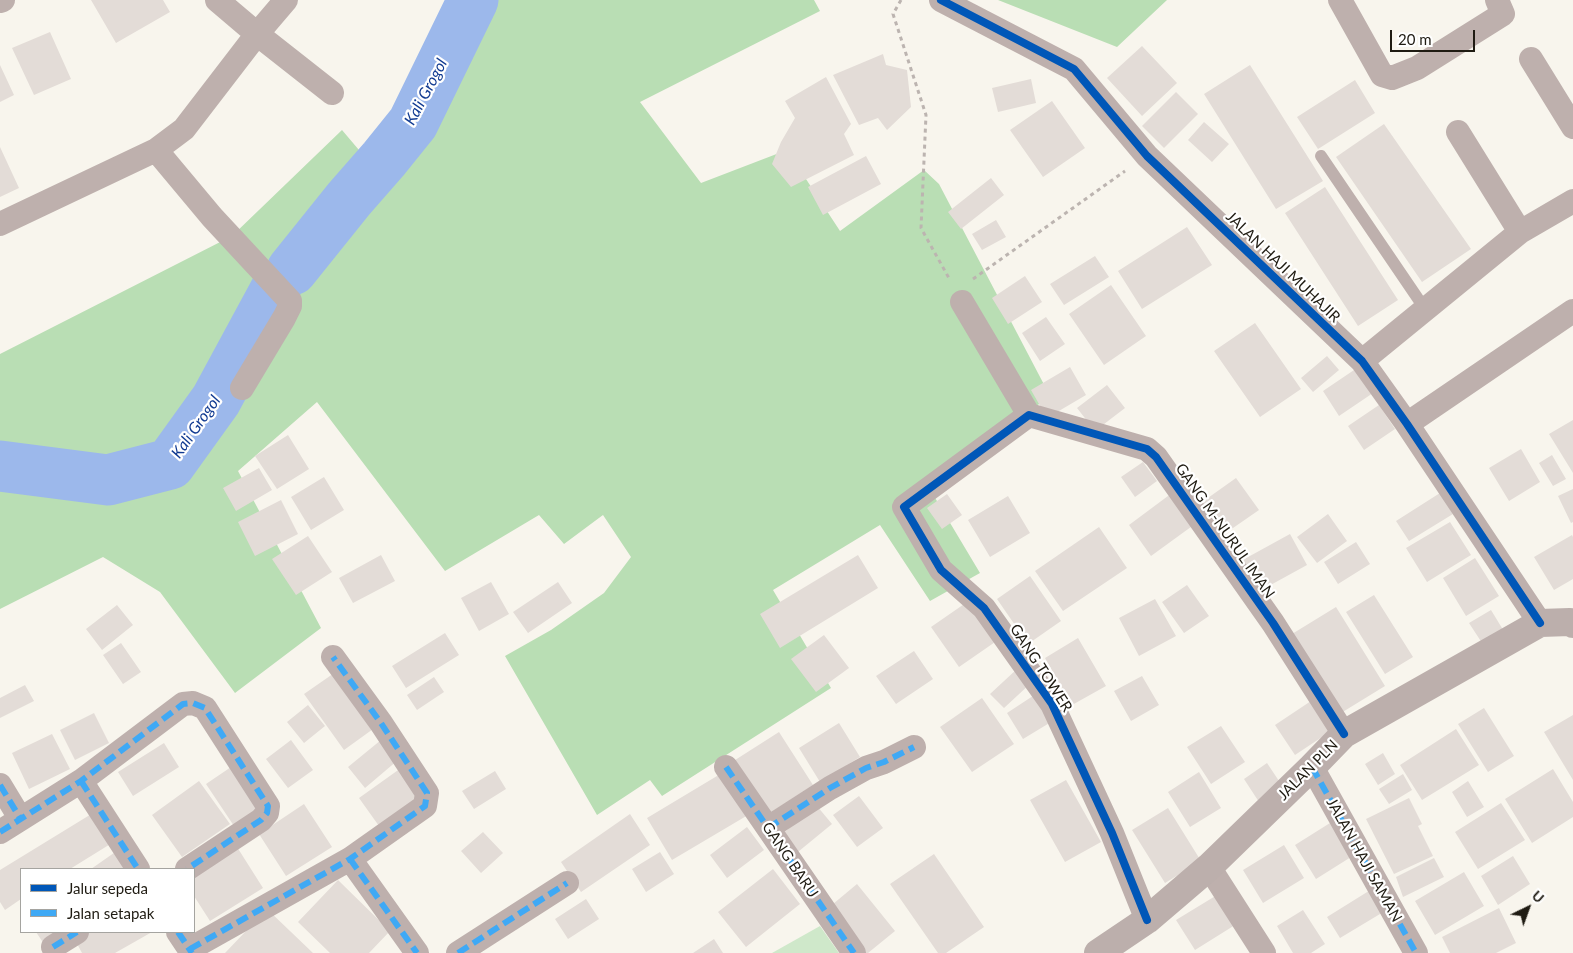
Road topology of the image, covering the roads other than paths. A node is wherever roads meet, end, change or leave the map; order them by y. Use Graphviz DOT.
graph roads {
  1 [pos="217,0"];
  2 [pos="286,0"];
  3 [pos="941,0"];
  4 [pos="1340,0"];
  5 [pos="1497,0"];
  6 [pos="257,34"];
  7 [pos="1531,59"];
  8 [pos="332,93"];
  9 [pos="1573,127"];
  10 [pos="1458,132"];
  11 [pos="156,150"];
  12 [pos="1321,156"];
  13 [pos="1573,201"];
  14 [pos="0,224"];
  15 [pos="1520,232"];
  16 [pos="962,302"];
  17 [pos="1425,310"];
  18 [pos="1573,311"];
  19 [pos="1362,361"];
  20 [pos="242,388"];
  21 [pos="1029,415"];
  22 [pos="1407,424"];
  23 [pos="1540,622"];
  24 [pos="1572,622"];
  25 [pos="333,657"];
  26 [pos="1344,734"];
  27 [pos="914,747"];
  28 [pos="726,766"];
  29 [pos="1312,767"];
  30 [pos="82,781"];
  31 [pos="0,785"];
  32 [pos="20,818"];
  33 [pos="768,828"];
  34 [pos="0,832"];
  35 [pos="350,859"];
  36 [pos="1209,867"];
  37 [pos="137,868"];
  38 [pos="189,868"];
  39 [pos="567,883"];
  40 [pos="1147,920"];
  41 [pos="75,933"];
  42 [pos="187,945"];
  43 [pos="52,947"];
  44 [pos="1108,951"];
  45 [pos="417,953"];
  46 [pos="458,953"];
  47 [pos="854,953"];
  48 [pos="1264,953"];
  49 [pos="1416,953"];
  1 -- 6 [label="street"];
  2 -- 6 [label="street"];
  3 -- 19 [label="street, JALAN HAJI MUHAJIR"];
  4 -- 5 [label="street"];
  6 -- 8 [label="street"];
  6 -- 11 [label="street"];
  7 -- 9 [label="street"];
  10 -- 15 [label="street"];
  11 -- 14 [label="street"];
  11 -- 20 [label="street"];
  12 -- 17 [label="lane"];
  13 -- 15 [label="street"];
  15 -- 17 [label="street"];
  16 -- 21 [label="street"];
  17 -- 19 [label="street"];
  18 -- 22 [label="street"];
  19 -- 22 [label="street, JALAN HAJI MUHAJIR"];
  21 -- 26 [label="street, GANG M-NURUL IMAN"];
  21 -- 40 [label="street, GANG TOWER"];
  22 -- 23 [label="street, JALAN HAJI MUHAJIR"];
  23 -- 24 [label="street, JALAN PLN"];
  23 -- 26 [label="street, JALAN PLN"];
  25 -- 35 [label="street"];
  26 -- 29 [label="street, JALAN PLN"];
  27 -- 33 [label="street"];
  28 -- 33 [label="street, GANG BARU"];
  29 -- 36 [label="street, JALAN PLN"];
  29 -- 49 [label="street, JALAN HAJI SAMAN"];
  30 -- 32 [label="street"];
  30 -- 37 [label="street"];
  30 -- 38 [label="street"];
  31 -- 32 [label="street"];
  32 -- 34 [label="street"];
  33 -- 47 [label="street, GANG BARU"];
  35 -- 42 [label="street"];
  35 -- 45 [label="street"];
  36 -- 40 [label="street, JALAN PLN"];
  36 -- 48 [label="street"];
  39 -- 46 [label="street"];
  40 -- 44 [label="street, JALAN PLN"];
  41 -- 43 [label="street"];
}
